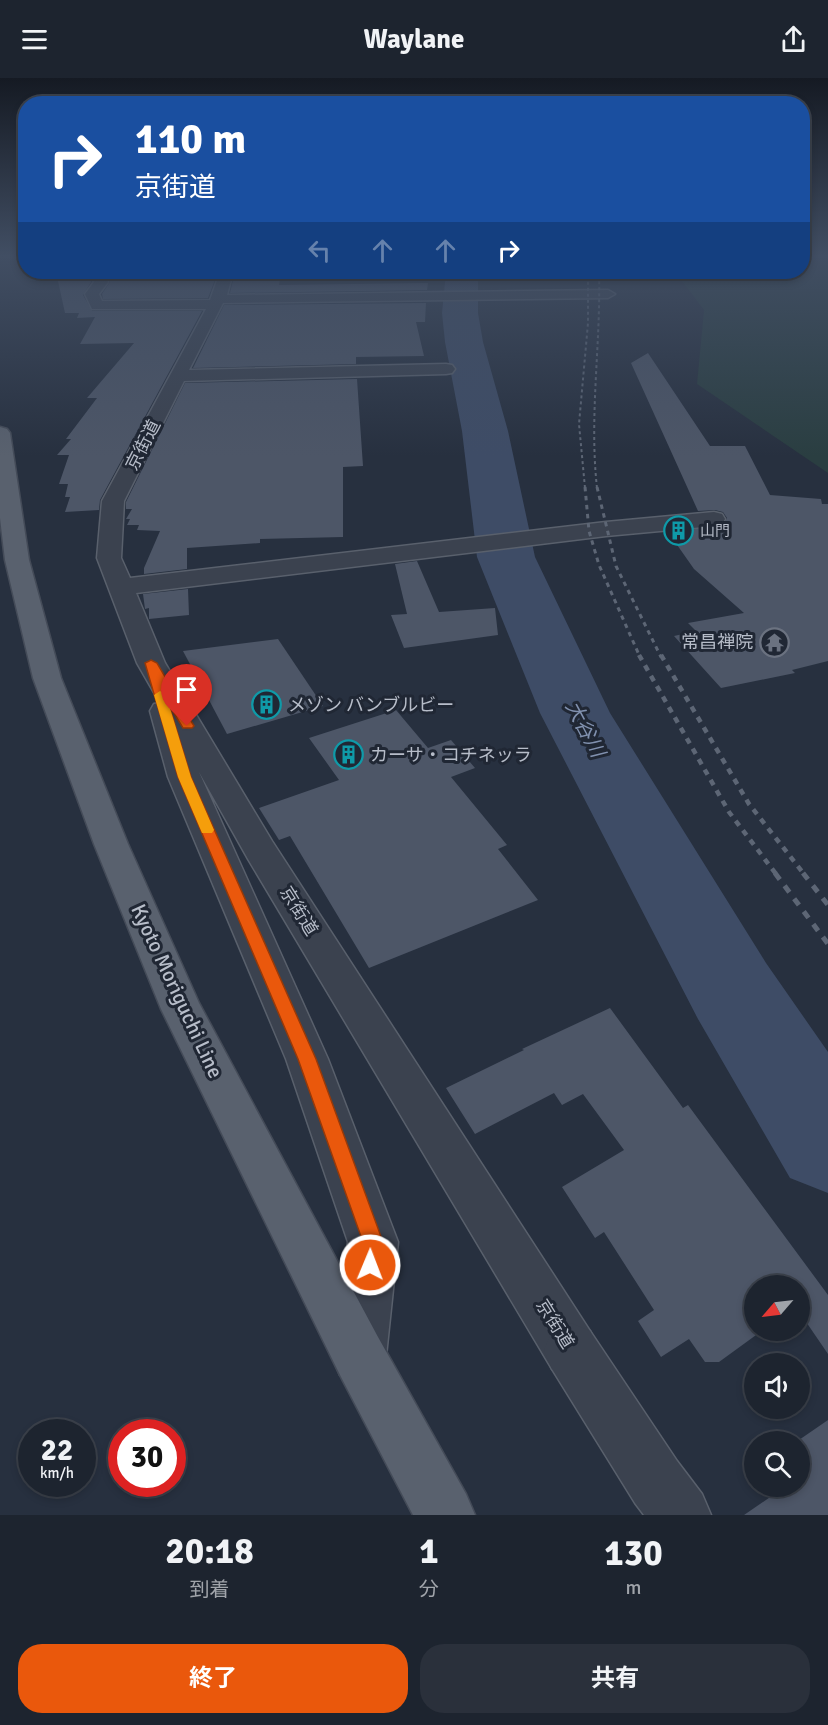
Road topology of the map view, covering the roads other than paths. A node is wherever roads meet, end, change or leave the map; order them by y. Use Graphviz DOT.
graph roads {
  1 [pos="205,322"];
  2 [pos="446,369"];
  3 [pos="178,376"];
  4 [pos="0,433"];
  5 [pos="714,519"];
  6 [pos="121,587"];
  7 [pos="151,663"];
  8 [pos="359,1356"];
  9 [pos="445,1515"];
  10 [pos="681,1515"];
  1 -- 3 [label="street, 京街道"];
  2 -- 3 [label="street"];
  3 -- 6 [label="street, 京街道"];
  4 -- 8 [label="main road, Kyoto Moriguchi Line"];
  5 -- 6 [label="street"];
  6 -- 7 [label="street, 京街道"];
  7 -- 8 [label="street"];
  7 -- 10 [label="street, 京街道"];
  8 -- 9 [label="main road, Kyoto Moriguchi Line"];
}
